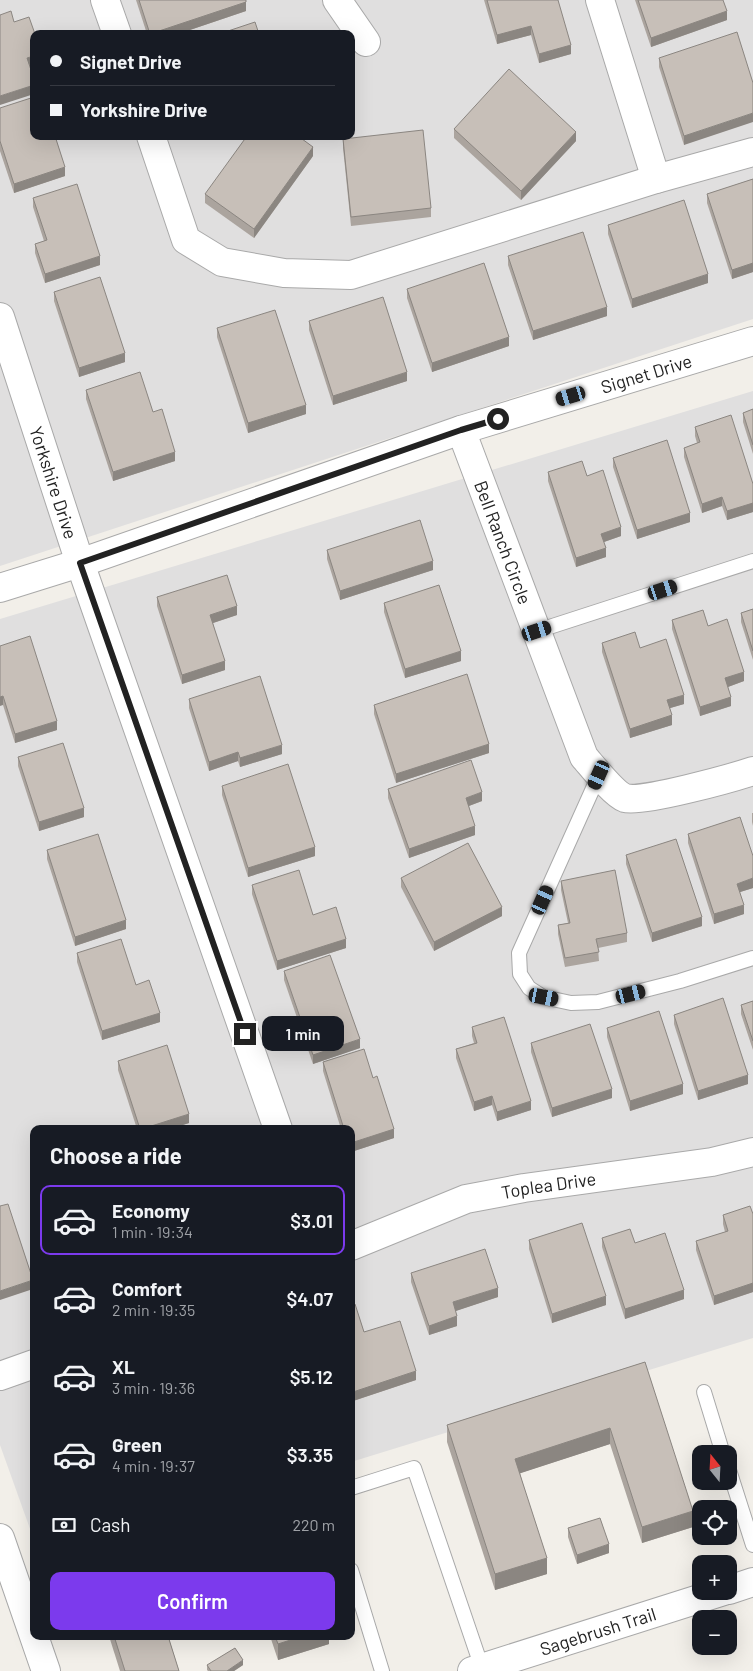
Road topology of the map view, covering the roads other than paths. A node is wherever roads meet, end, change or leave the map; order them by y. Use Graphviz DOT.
graph roads {
  1 [pos="105,0"];
  2 [pos="337,0"];
  3 [pos="600,0"];
  4 [pos="116,30"];
  5 [pos="366,42"];
  6 [pos="152,140"];
  7 [pos="753,152"];
  8 [pos="656,179"];
  9 [pos="0,317"];
  10 [pos="753,341"];
  11 [pos="461,430"];
  12 [pos="753,561"];
  13 [pos="80,563"];
  14 [pos="0,588"];
  15 [pos="537,631"];
  16 [pos="753,771"];
  17 [pos="599,775"];
  18 [pos="753,958"];
  19 [pos="277,1125"];
  20 [pos="753,1152"];
  21 [pos="355,1244"];
  22 [pos="30,1365"];
  23 [pos="0,1376"];
  24 [pos="704,1392"];
  25 [pos="721,1445"];
  26 [pos="355,1487"];
  27 [pos="735,1490"];
  28 [pos="0,1538"];
  29 [pos="753,1545"];
  30 [pos="753,1582"];
  31 [pos="355,1583"];
  32 [pos="737,1587"];
  33 [pos="696,1600"];
  34 [pos="30,1625"];
  35 [pos="35,1640"];
  36 [pos="477,1669"];
  37 [pos="46,1671"];
  38 [pos="382,1671"];
  1 -- 4 [label="street"];
  2 -- 5 [label="street"];
  3 -- 8 [label="street"];
  6 -- 8 [label="street"];
  7 -- 8 [label="street"];
  9 -- 13 [label="street, Yorkshire Drive"];
  10 -- 11 [label="street, Signet Drive"];
  11 -- 13 [label="street, Signet Drive"];
  11 -- 15 [label="street, Bell Ranch Circle"];
  12 -- 15 [label="lane"];
  13 -- 14 [label="street, Signet Drive"];
  13 -- 19 [label="street, Yorkshire Drive"];
  15 -- 17 [label="street, Bell Ranch Circle"];
  16 -- 17 [label="street, Bell Ranch Circle"];
  17 -- 18 [label="lane"];
  20 -- 21 [label="street, Toplea Drive"];
  22 -- 23 [label="street"];
  24 -- 25 [label="lane"];
  26 -- 36 [label="lane"];
  27 -- 29 [label="lane"];
  28 -- 34 [label="street"];
  30 -- 32 [label="street"];
  31 -- 38 [label="lane"];
  33 -- 36 [label="street, Sagebrush Trail"];
  35 -- 37 [label="street"];
}
